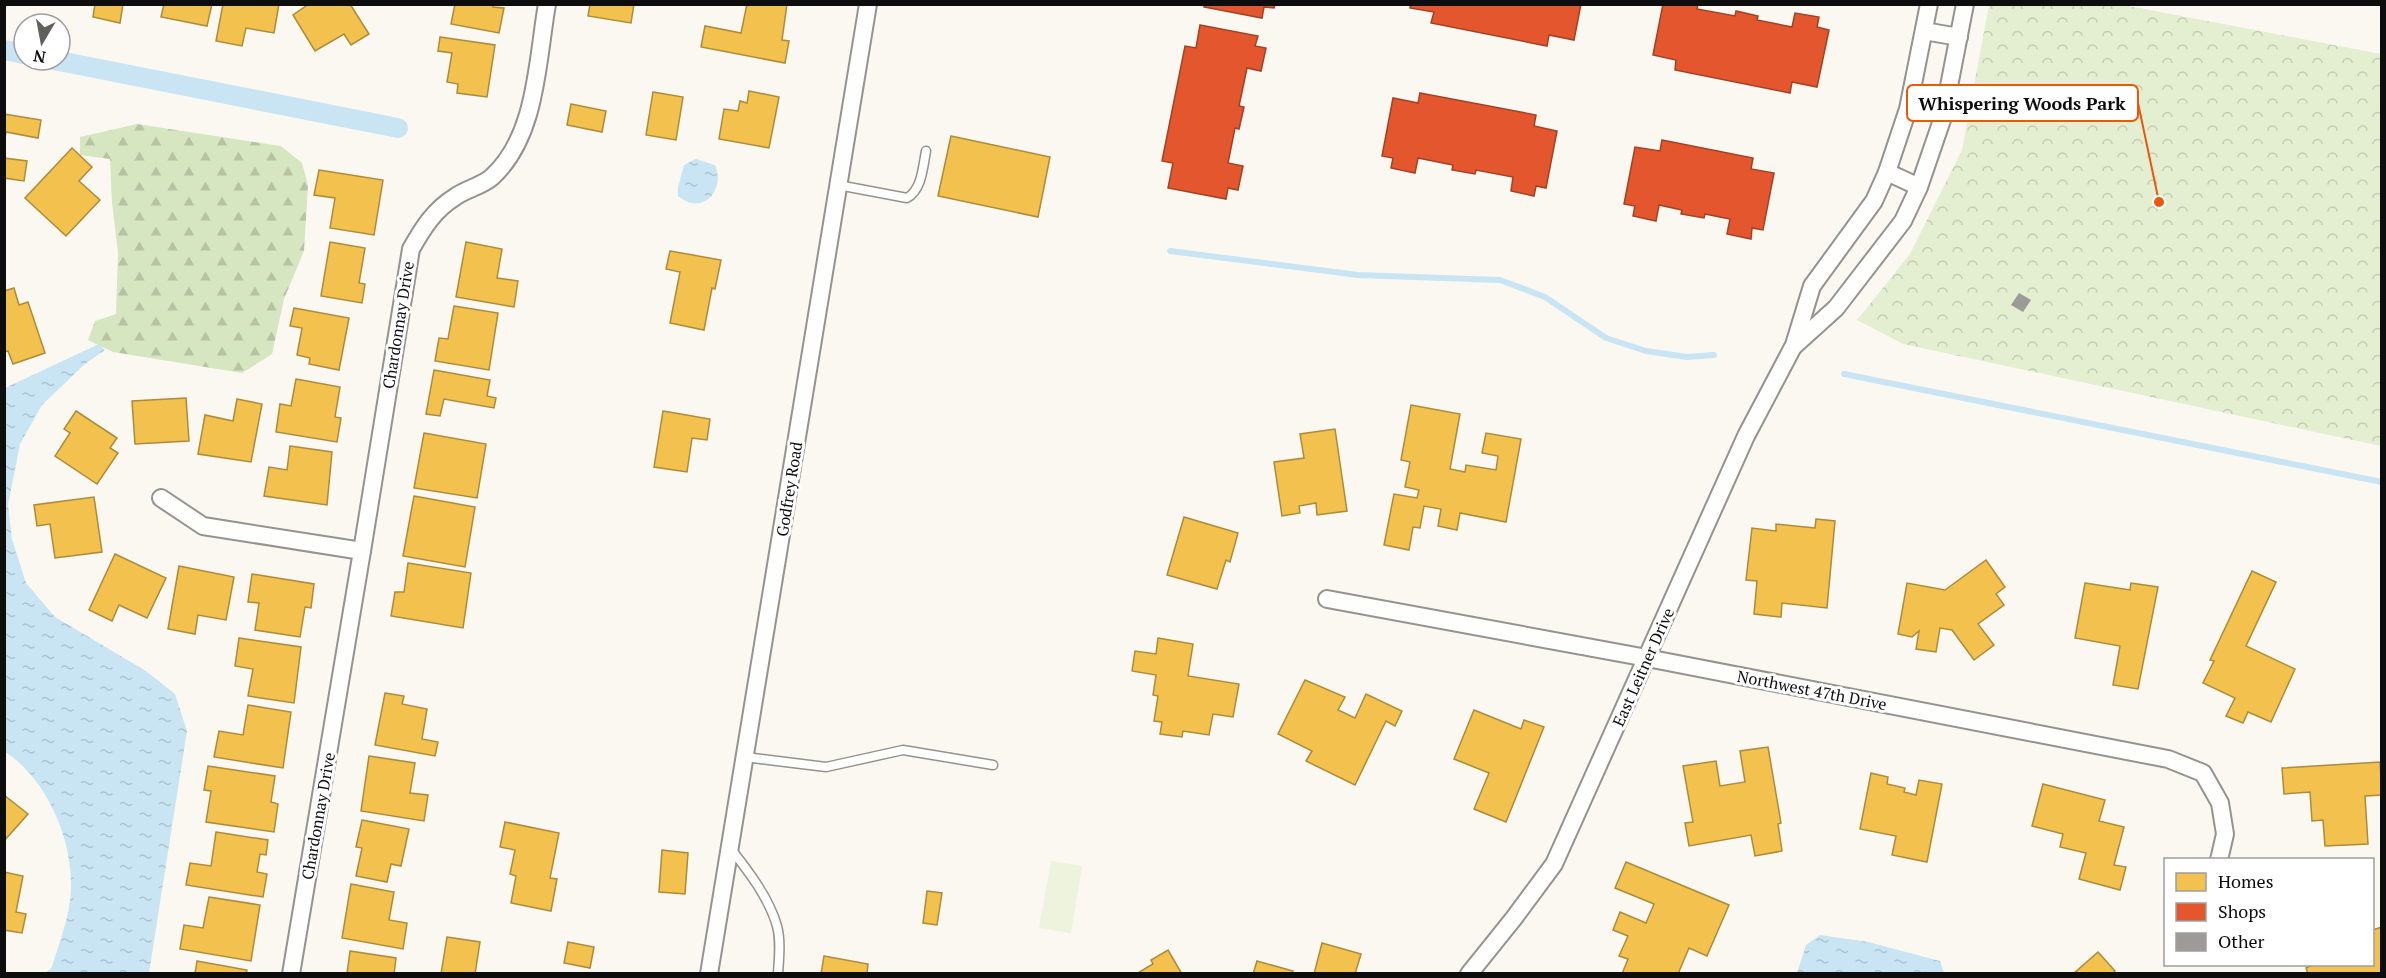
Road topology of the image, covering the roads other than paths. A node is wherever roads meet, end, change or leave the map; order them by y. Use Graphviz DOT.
graph roads {
  1 [pos="547,4"];
  2 [pos="868,4"];
  3 [pos="1929,4"];
  4 [pos="1965,4"];
  5 [pos="1924,31"];
  6 [pos="1959,37"];
  7 [pos="926,151"];
  8 [pos="1887,172"];
  9 [pos="838,185"];
  10 [pos="1919,187"];
  11 [pos="1794,345"];
  12 [pos="160,498"];
  13 [pos="362,551"];
  14 [pos="1327,599"];
  15 [pos="1647,658"];
  16 [pos="745,757"];
  17 [pos="993,765"];
  18 [pos="730,847"];
  19 [pos="2220,858"];
  20 [pos="291,974"];
  21 [pos="709,974"];
  22 [pos="778,974"];
  23 [pos="1468,974"];
  1 -- 13 [label="street, Chardonnay Drive"];
  2 -- 9 [label="street, Godfrey Road"];
  3 -- 5 [label="street, East Leitner Drive"];
  4 -- 6 [label="street, East Leitner Drive"];
  5 -- 6 [label="street"];
  5 -- 8 [label="street, East Leitner Drive"];
  6 -- 10 [label="street, East Leitner Drive"];
  7 -- 9 [label="lane"];
  8 -- 10 [label="street"];
  8 -- 11 [label="street, East Leitner Drive"];
  9 -- 16 [label="street, Godfrey Road"];
  10 -- 11 [label="street, East Leitner Drive"];
  11 -- 15 [label="street, East Leitner Drive"];
  12 -- 13 [label="street"];
  13 -- 20 [label="street, Chardonnay Drive"];
  14 -- 15 [label="street, Northwest 47th Drive"];
  15 -- 19 [label="street, Northwest 47th Drive"];
  15 -- 23 [label="street, East Leitner Drive"];
  16 -- 17 [label="lane"];
  16 -- 18 [label="street, Godfrey Road"];
  18 -- 21 [label="street, Godfrey Road"];
  18 -- 22 [label="lane"];
}
